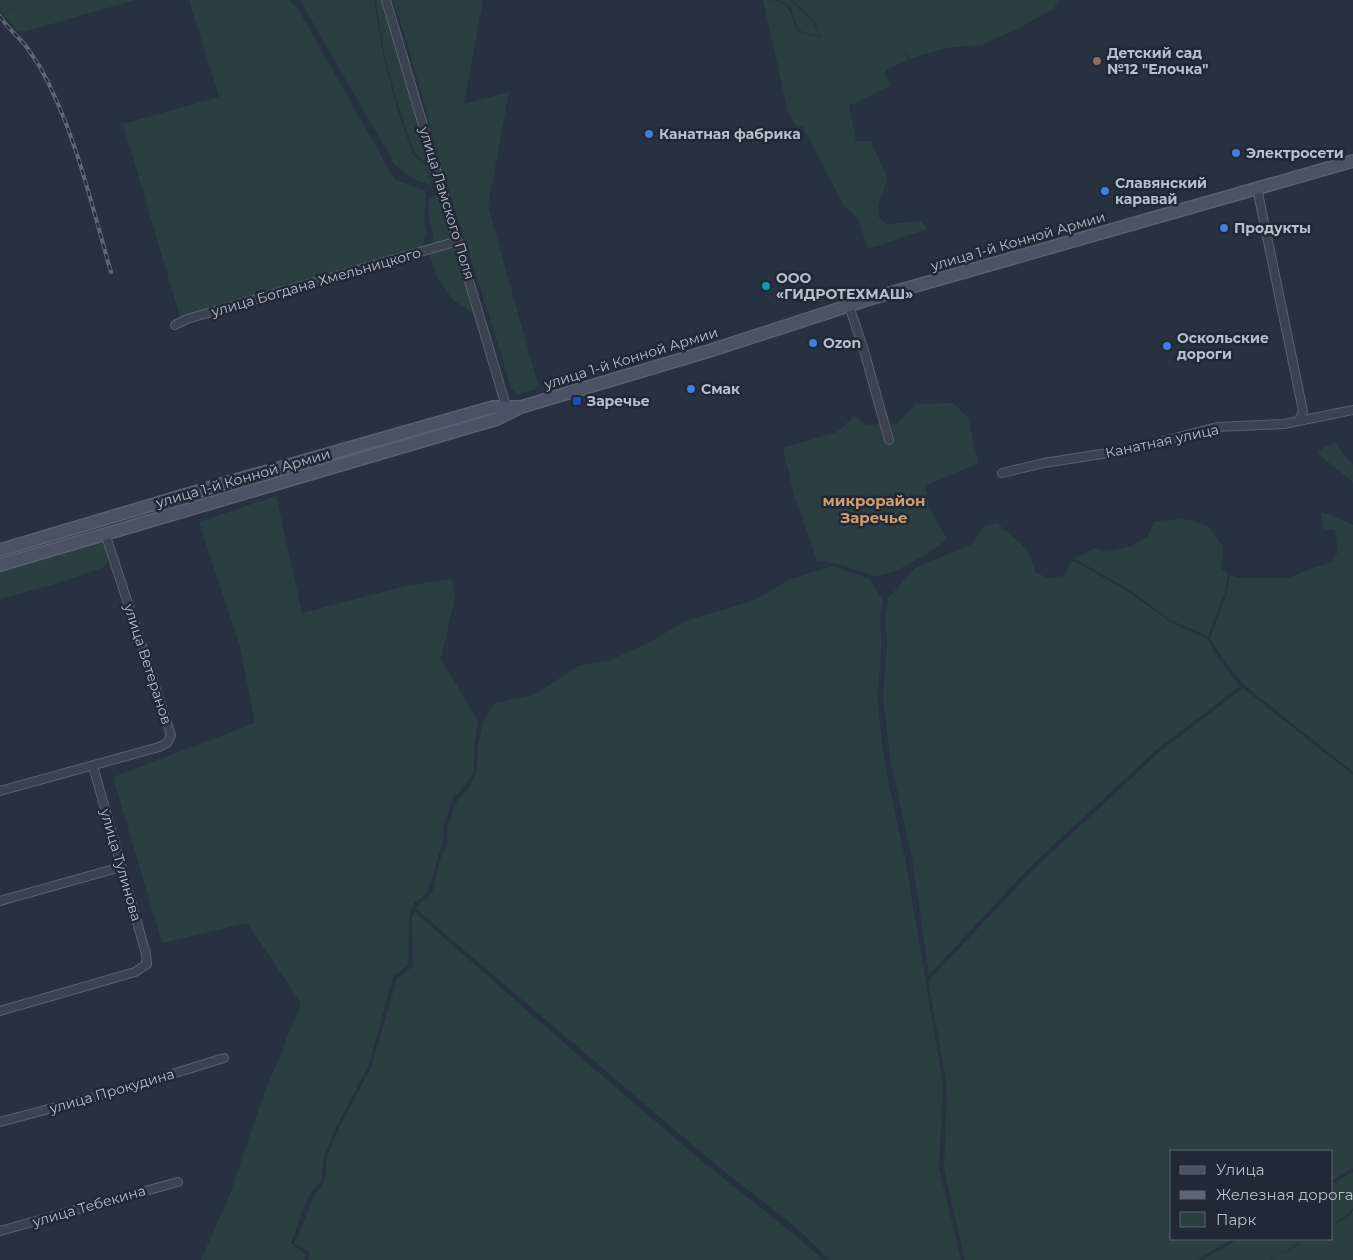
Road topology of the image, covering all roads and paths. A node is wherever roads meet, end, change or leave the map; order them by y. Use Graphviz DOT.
graph roads {
  1 [pos="386,0"];
  2 [pos="1353,161"];
  3 [pos="1257,188"];
  4 [pos="458,241"];
  5 [pos="849,306"];
  6 [pos="175,325"];
  7 [pos="506,406"];
  8 [pos="521,406"];
  9 [pos="1353,410"];
  10 [pos="1300,420"];
  11 [pos="889,440"];
  12 [pos="1002,473"];
  13 [pos="218,485"];
  14 [pos="223,500"];
  15 [pos="105,519"];
  16 [pos="107,533"];
  17 [pos="0,550"];
  18 [pos="0,565"];
  19 [pos="93,766"];
  20 [pos="0,791"];
  21 [pos="122,867"];
  22 [pos="0,901"];
  23 [pos="0,1011"];
  24 [pos="224,1058"];
  25 [pos="0,1122"];
  26 [pos="178,1182"];
  27 [pos="0,1231"];
  1 -- 4 [label="street, улица Ламского Поля"];
  2 -- 3 [label="main road, улица 1-й Конной Армии"];
  3 -- 5 [label="main road, улица 1-й Конной Армии"];
  3 -- 10 [label="street"];
  4 -- 6 [label="street, улица Богдана Хмельницкого"];
  4 -- 7 [label="street, улица Ламского Поля"];
  5 -- 8 [label="main road, улица 1-й Конной Армии"];
  5 -- 11 [label="street"];
  7 -- 8 [label="main road, улица 1-й Конной Армии"];
  7 -- 13 [label="main road, улица 1-й Конной Армии"];
  8 -- 14 [label="main road, улица 1-й Конной Армии"];
  9 -- 10 [label="street, Канатная улица"];
  10 -- 12 [label="street, Канатная улица"];
  13 -- 14 [label="main road"];
  13 -- 15 [label="main road, улица 1-й Конной Армии"];
  14 -- 16 [label="main road, улица 1-й Конной Армии"];
  15 -- 16 [label="main road"];
  15 -- 17 [label="main road, улица 1-й Конной Армии"];
  16 -- 18 [label="main road, улица 1-й Конной Армии"];
  16 -- 19 [label="street, улица Ветеранов"];
  19 -- 20 [label="street, улица Ветеранов"];
  19 -- 21 [label="street, улица Тулинова"];
  21 -- 22 [label="street"];
  21 -- 23 [label="street, улица Тулинова"];
  24 -- 25 [label="street, улица Прокудина"];
  26 -- 27 [label="street, улица Тебекина"];
}
